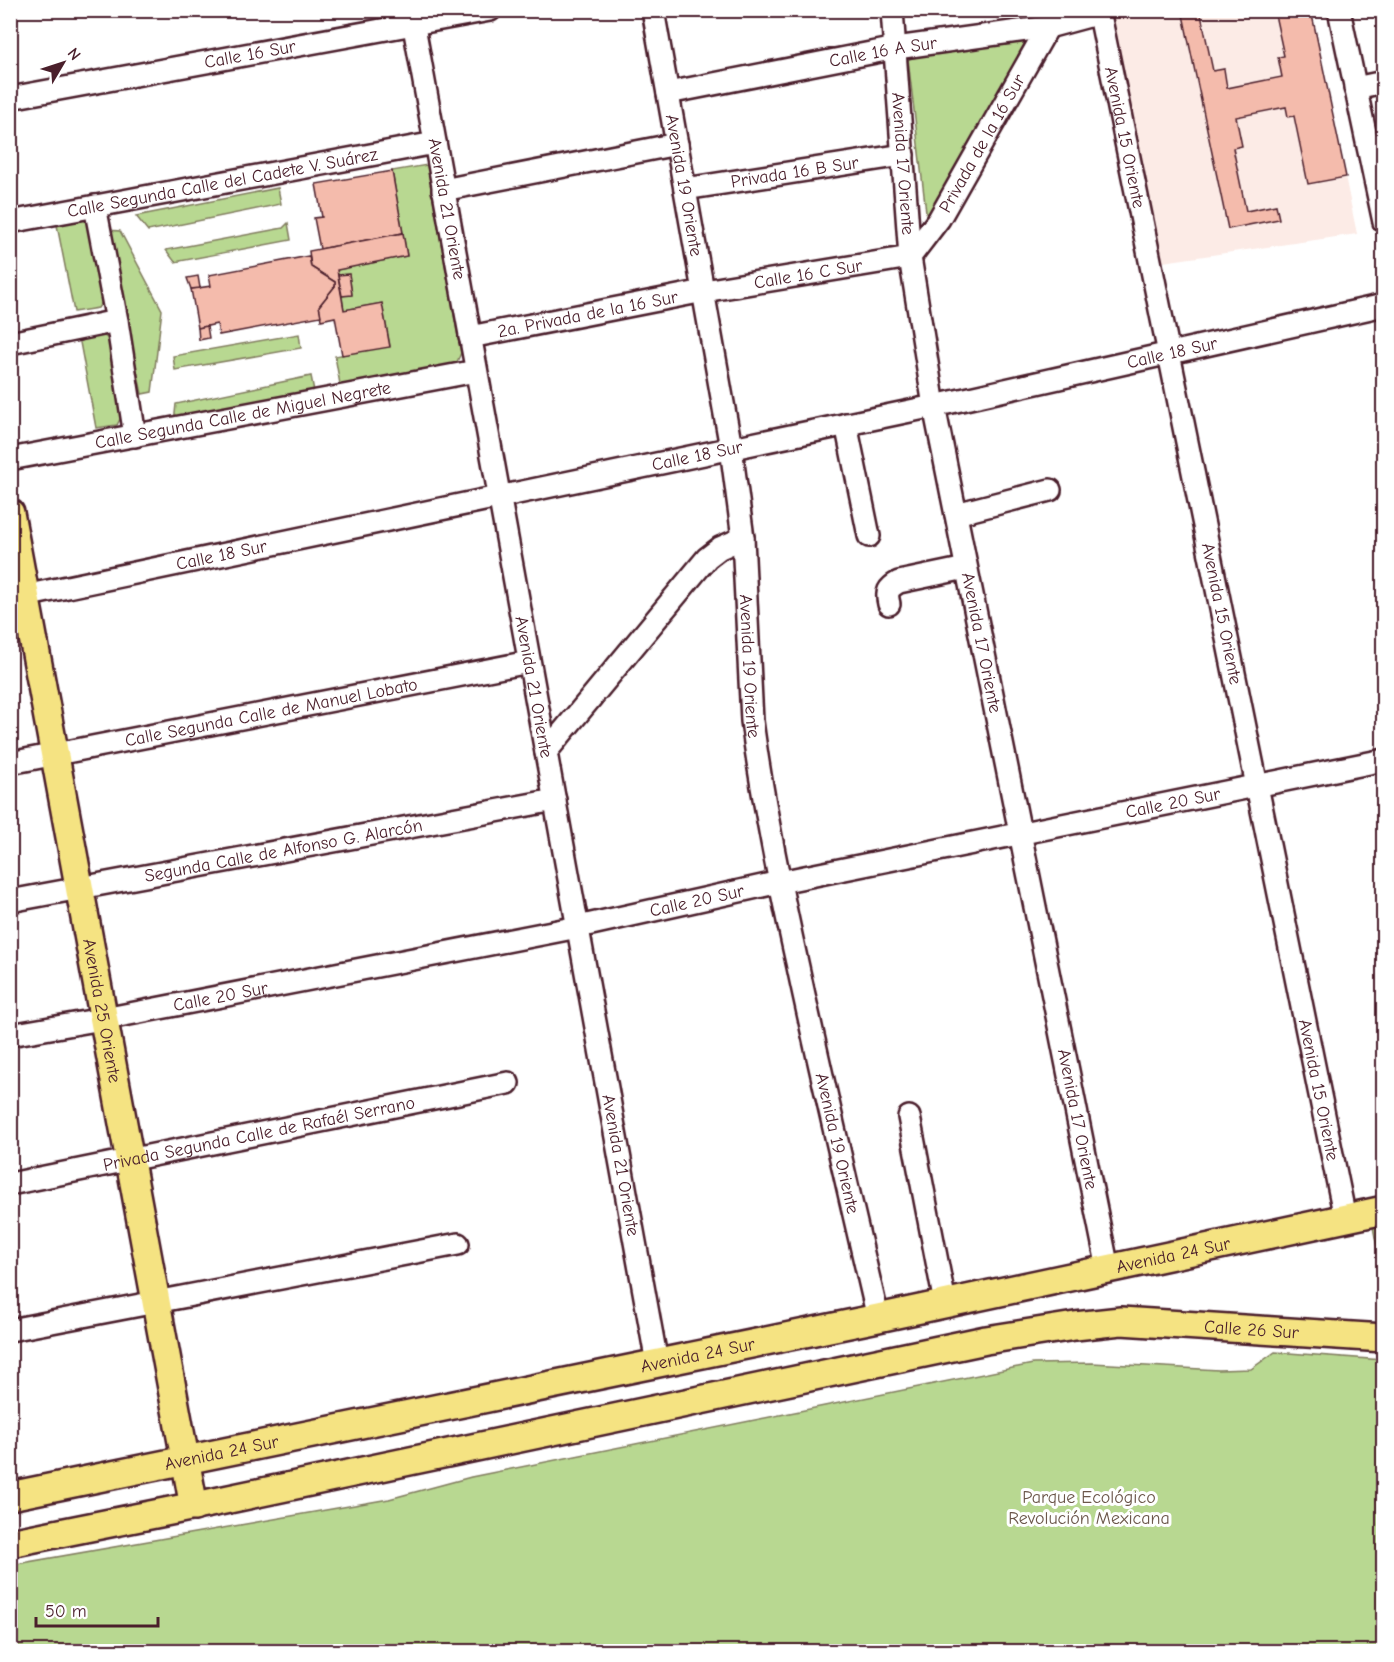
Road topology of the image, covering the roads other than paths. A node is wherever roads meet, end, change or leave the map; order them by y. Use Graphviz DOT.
graph roads {
  1 [pos="490,10"];
  2 [pos="652,10"];
  3 [pos="892,10"];
  4 [pos="1339,10"];
  5 [pos="1100,12"];
  6 [pos="412,18"];
  7 [pos="1048,27"];
  8 [pos="896,48"];
  9 [pos="1383,82"];
  10 [pos="1355,88"];
  11 [pos="668,93"];
  12 [pos="10,98"];
  13 [pos="435,143"];
  14 [pos="677,144"];
  15 [pos="903,155"];
  16 [pos="685,189"];
  17 [pos="443,190"];
  18 [pos="95,206"];
  19 [pos="10,222"];
  20 [pos="1383,222"];
  21 [pos="910,257"];
  22 [pos="704,291"];
  23 [pos="1383,305"];
  24 [pos="117,321"];
  25 [pos="470,337"];
  26 [pos="10,343"];
  27 [pos="1170,353"];
  28 [pos="476,371"];
  29 [pos="934,406"];
  30 [pos="846,424"];
  31 [pos="135,436"];
  32 [pos="731,448"];
  33 [pos="10,459"];
  34 [pos="1050,490"];
  35 [pos="499,496"];
  36 [pos="10,513"];
  37 [pos="956,514"];
  38 [pos="868,536"];
  39 [pos="743,538"];
  40 [pos="966,568"];
  41 [pos="18,597"];
  42 [pos="889,604"];
  43 [pos="529,662"];
  44 [pos="546,752"];
  45 [pos="56,754"];
  46 [pos="1383,760"];
  47 [pos="10,763"];
  48 [pos="1257,786"];
  49 [pos="555,800"];
  50 [pos="1020,835"];
  51 [pos="780,882"];
  52 [pos="80,888"];
  53 [pos="10,900"];
  54 [pos="578,927"];
  55 [pos="104,1019"];
  56 [pos="10,1035"];
  57 [pos="508,1083"];
  58 [pos="909,1117"];
  59 [pos="130,1159"];
  60 [pos="10,1184"];
  61 [pos="1383,1210"];
  62 [pos="1345,1218"];
  63 [pos="458,1244"];
  64 [pos="1108,1269"];
  65 [pos="157,1302"];
  66 [pos="945,1303"];
  67 [pos="878,1318"];
  68 [pos="10,1330"];
  69 [pos="1383,1338"];
  70 [pos="657,1363"];
  71 [pos="186,1459"];
  72 [pos="10,1496"];
  73 [pos="194,1507"];
  74 [pos="10,1543"];
  1 -- 6 [label="street, Calle 16 Sur"];
  2 -- 11 [label="street, Avenida 19 Oriente"];
  3 -- 8 [label="street, Avenida 17 Oriente"];
  4 -- 10 [label="street"];
  5 -- 7 [label="street, Calle 16 A Sur"];
  5 -- 27 [label="street, Avenida 15 Oriente"];
  6 -- 12 [label="street, Calle 16 Sur"];
  6 -- 13 [label="street, Avenida 21 Oriente"];
  7 -- 8 [label="street, Calle 16 A Sur"];
  7 -- 21 [label="street, Privada de la 16 Sur"];
  8 -- 11 [label="street, Calle 16 A Sur"];
  8 -- 15 [label="street, Avenida 17 Oriente"];
  9 -- 10 [label="street"];
  10 -- 20 [label="street"];
  11 -- 14 [label="street, Avenida 19 Oriente"];
  13 -- 17 [label="street, Avenida 21 Oriente"];
  13 -- 18 [label="street, Calle Segunda Calle del Cadete V. Suárez"];
  14 -- 16 [label="street, Avenida 19 Oriente"];
  14 -- 17 [label="street"];
  15 -- 16 [label="street, Privada 16 B Sur"];
  15 -- 21 [label="street, Avenida 17 Oriente"];
  16 -- 22 [label="street, Avenida 19 Oriente"];
  17 -- 25 [label="street, Avenida 21 Oriente"];
  18 -- 19 [label="street, Calle Segunda Calle del Cadete V. Suárez"];
  18 -- 24 [label="street"];
  21 -- 22 [label="street, Calle 16 C Sur"];
  21 -- 29 [label="street, Avenida 17 Oriente"];
  22 -- 25 [label="street, 2a. Privada de la 16 Sur"];
  22 -- 32 [label="street, Avenida 19 Oriente"];
  23 -- 27 [label="street, Calle 18 Sur"];
  24 -- 26 [label="street"];
  24 -- 31 [label="street"];
  25 -- 28 [label="street, Avenida 21 Oriente"];
  27 -- 29 [label="street, Calle 18 Sur"];
  27 -- 48 [label="street, Avenida 15 Oriente"];
  28 -- 31 [label="street, Calle Segunda Calle de Miguel Negrete"];
  28 -- 35 [label="street, Avenida 21 Oriente"];
  29 -- 30 [label="street, Calle 18 Sur"];
  29 -- 37 [label="street, Avenida 17 Oriente"];
  30 -- 32 [label="street, Calle 18 Sur"];
  30 -- 38 [label="street"];
  31 -- 33 [label="street, Calle Segunda Calle de Miguel Negrete"];
  32 -- 35 [label="street, Calle 18 Sur"];
  32 -- 39 [label="street, Avenida 19 Oriente"];
  34 -- 37 [label="street"];
  35 -- 41 [label="street, Calle 18 Sur"];
  35 -- 43 [label="street, Avenida 21 Oriente"];
  36 -- 41 [label="main road, Avenida 25 Oriente"];
  37 -- 40 [label="street, Avenida 17 Oriente"];
  39 -- 44 [label="street"];
  39 -- 51 [label="street, Avenida 19 Oriente"];
  40 -- 42 [label="street"];
  40 -- 50 [label="street, Avenida 17 Oriente"];
  41 -- 45 [label="main road, Avenida 25 Oriente"];
  43 -- 44 [label="street, Avenida 21 Oriente"];
  43 -- 45 [label="street, Calle Segunda Calle de Manuel Lobato"];
  44 -- 49 [label="street, Avenida 21 Oriente"];
  45 -- 47 [label="street, Calle Segunda Calle de Manuel Lobato"];
  45 -- 52 [label="main road, Avenida 25 Oriente"];
  46 -- 48 [label="street, Calle 20 Sur"];
  48 -- 50 [label="street, Calle 20 Sur"];
  48 -- 62 [label="street, Avenida 15 Oriente"];
  49 -- 52 [label="street, Segunda Calle de Alfonso G. Alarcón"];
  49 -- 54 [label="street, Avenida 21 Oriente"];
  50 -- 51 [label="street, Calle 20 Sur"];
  50 -- 64 [label="street, Avenida 17 Oriente"];
  51 -- 54 [label="street, Calle 20 Sur"];
  51 -- 67 [label="street, Avenida 19 Oriente"];
  52 -- 53 [label="street, Segunda Calle de Alfonso G. Alarcón"];
  52 -- 55 [label="main road, Avenida 25 Oriente"];
  54 -- 55 [label="street, Calle 20 Sur"];
  54 -- 70 [label="street, Avenida 21 Oriente"];
  55 -- 56 [label="street, Calle 20 Sur"];
  55 -- 59 [label="main road, Avenida 25 Oriente"];
  57 -- 59 [label="street, Privada Segunda Calle de Rafaél Serrano"];
  58 -- 66 [label="street"];
  59 -- 60 [label="street, Privada Segunda Calle de Rafaél Serrano"];
  59 -- 65 [label="main road, Avenida 25 Oriente"];
  61 -- 62 [label="main road, Avenida 24 Sur"];
  62 -- 64 [label="main road, Avenida 24 Sur"];
  63 -- 65 [label="street"];
  64 -- 66 [label="main road, Avenida 24 Sur"];
  65 -- 68 [label="street"];
  65 -- 71 [label="main road, Avenida 25 Oriente"];
  66 -- 67 [label="main road, Avenida 24 Sur"];
  67 -- 70 [label="main road, Avenida 24 Sur"];
  69 -- 73 [label="main road, Calle 26 Sur"];
  70 -- 71 [label="main road, Avenida 24 Sur"];
  71 -- 72 [label="main road, Avenida 24 Sur"];
  71 -- 73 [label="main road, Avenida 25 Oriente"];
  73 -- 74 [label="main road"];
}
